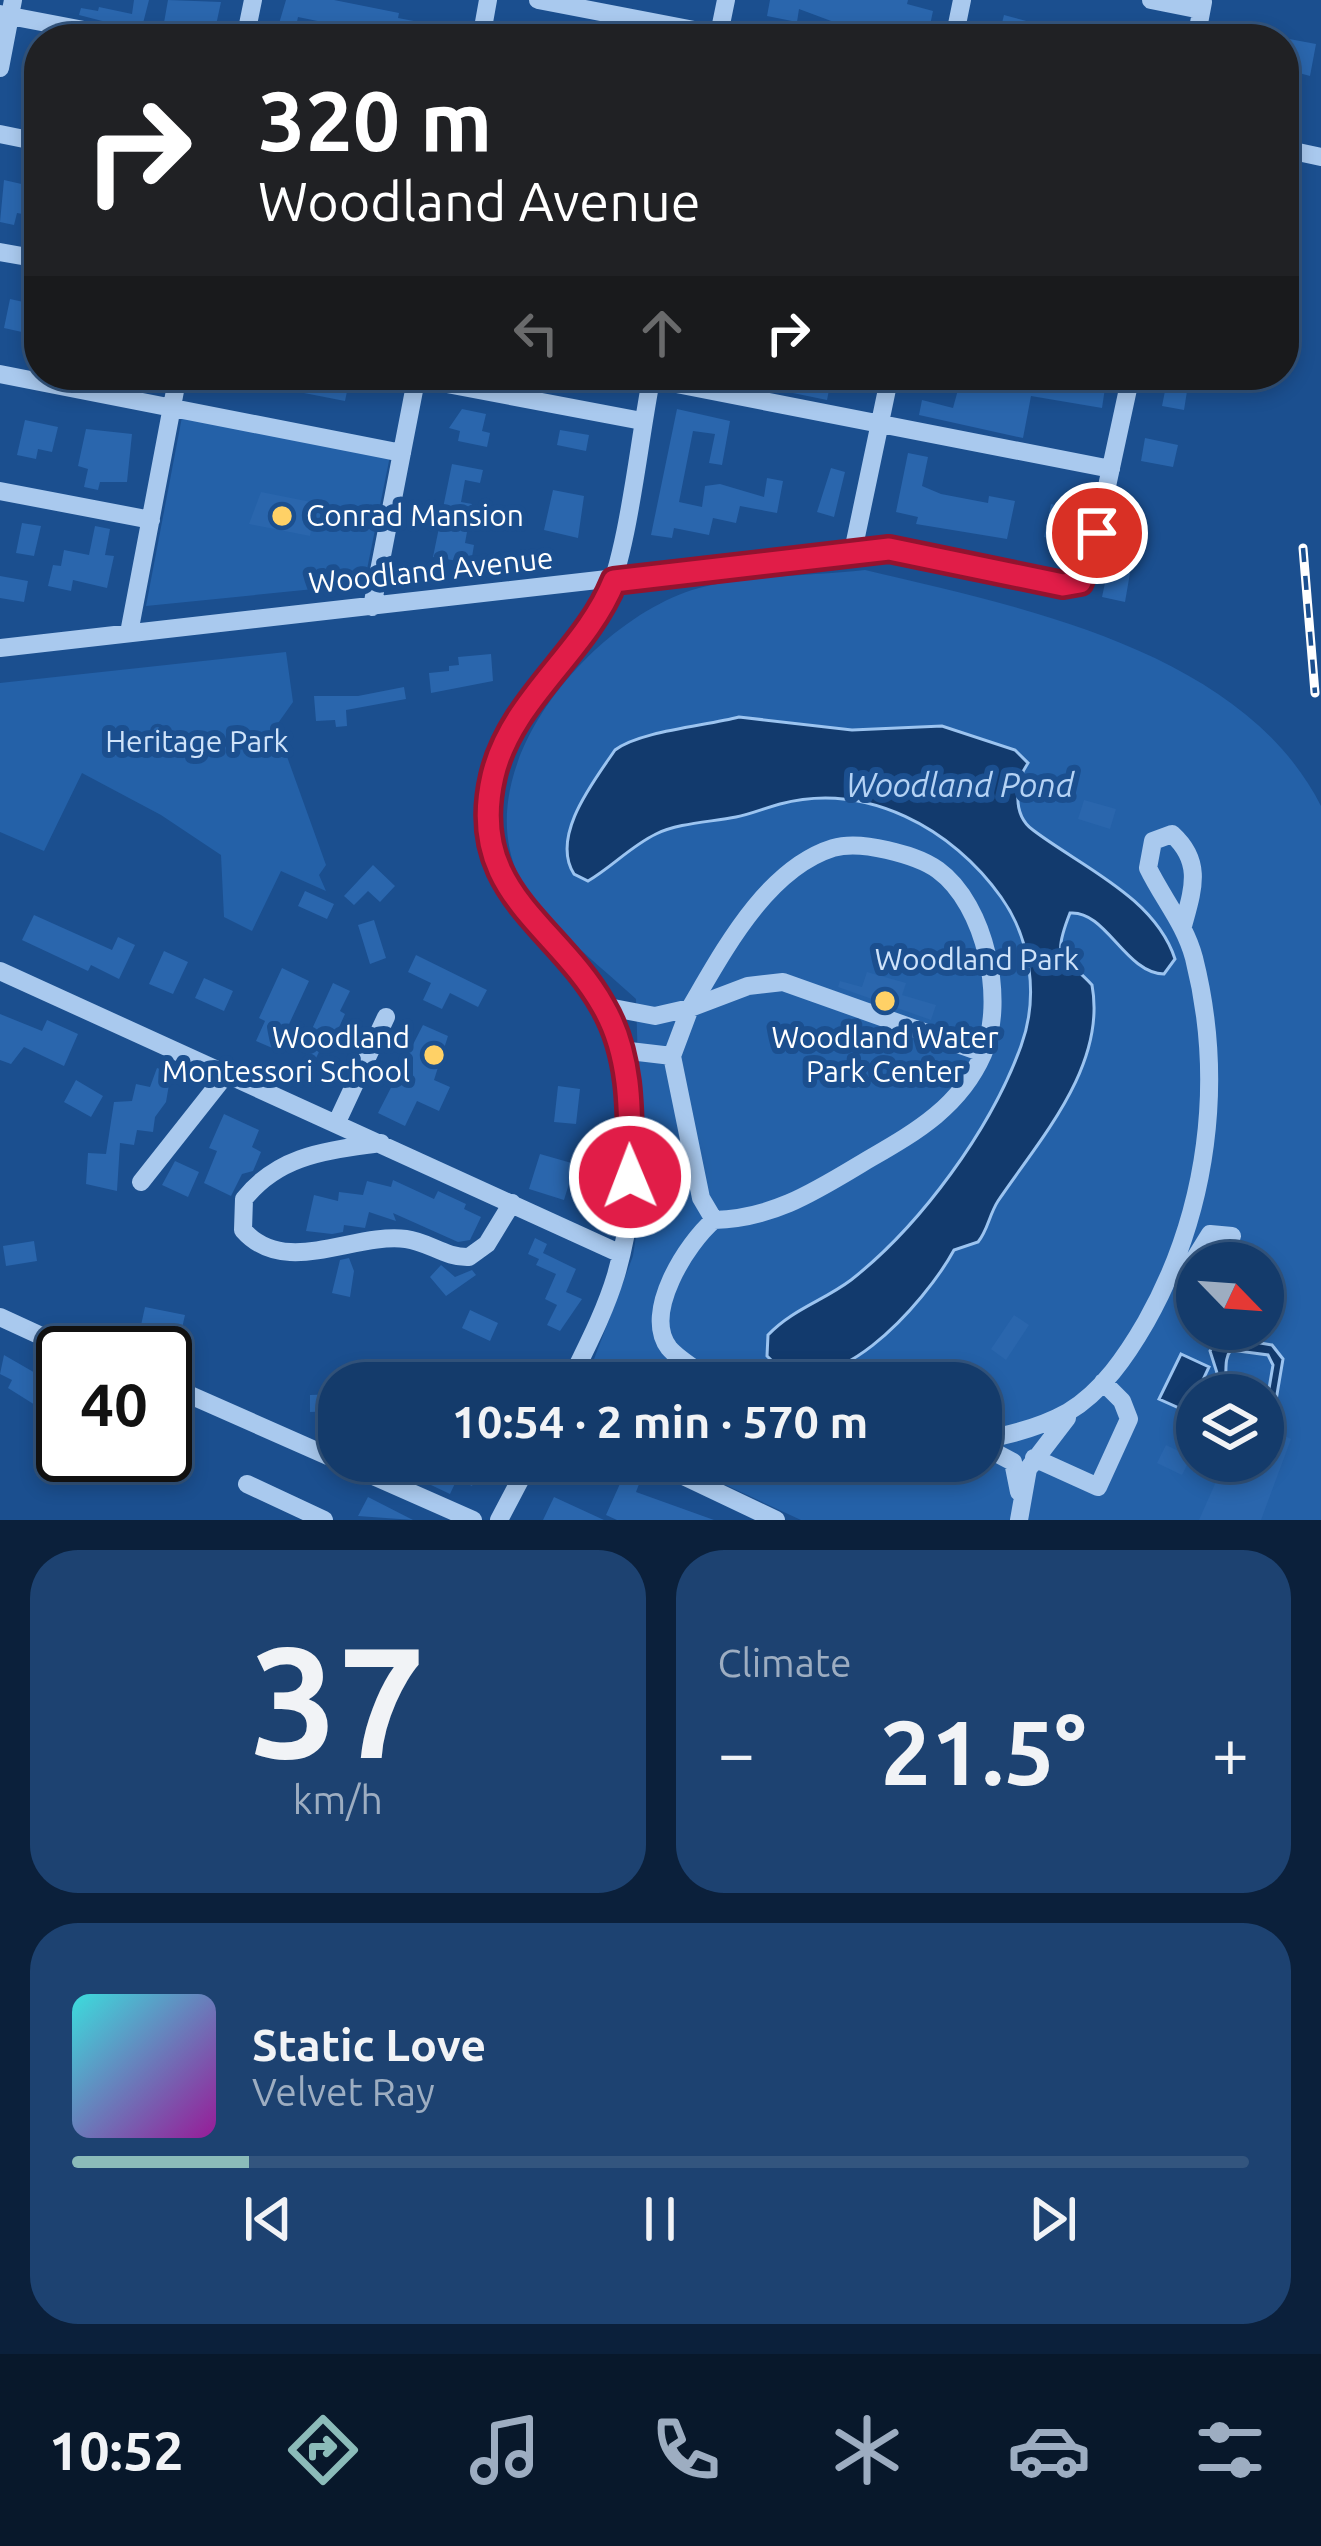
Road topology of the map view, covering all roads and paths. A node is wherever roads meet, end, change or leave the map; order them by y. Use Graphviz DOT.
graph roads {
  1 [pos="538,0"];
  2 [pos="1151,0"];
  3 [pos="1202,5"];
  4 [pos="8,10"];
  5 [pos="67,24"];
  6 [pos="655,24"];
  7 [pos="0,68"];
  8 [pos="86,390"];
  9 [pos="175,390"];
  10 [pos="413,390"];
  11 [pos="479,390"];
  12 [pos="649,390"];
  13 [pos="716,390"];
  14 [pos="887,390"];
  15 [pos="1128,390"];
  16 [pos="172,406"];
  17 [pos="643,421"];
  18 [pos="880,423"];
  19 [pos="402,453"];
  20 [pos="1111,469"];
  21 [pos="0,491"];
  22 [pos="151,520"];
  23 [pos="853,550"];
  24 [pos="614,581"];
  25 [pos="372,608"];
  26 [pos="129,633"];
  27 [pos="0,648"];
  28 [pos="1183,926"];
  29 [pos="0,971"];
  30 [pos="603,1006"];
  31 [pos="690,1008"];
  32 [pos="386,1017"];
  33 [pos="621,1050"];
  34 [pos="983,1053"];
  35 [pos="671,1056"];
  36 [pos="228,1072"];
  37 [pos="338,1122"];
  38 [pos="381,1142"];
  39 [pos="141,1182"];
  40 [pos="512,1203"];
  41 [pos="714,1220"];
  42 [pos="1232,1236"];
  43 [pos="621,1254"];
  44 [pos="1173,1274"];
  45 [pos="0,1317"];
  46 [pos="36,1334"];
  47 [pos="579,1362"];
  48 [pos="688,1362"];
  49 [pos="1103,1382"];
  50 [pos="192,1396"];
  51 [pos="1078,1405"];
  52 [pos="1002,1436"];
  53 [pos="1002,1456"];
  54 [pos="1034,1458"];
  55 [pos="519,1482"];
  56 [pos="696,1482"];
  57 [pos="247,1484"];
  58 [pos="1019,1513"];
  59 [pos="324,1520"];
  60 [pos="472,1520"];
  61 [pos="499,1520"];
  62 [pos="776,1520"];
  1 -- 6 [label="street"];
  2 -- 3 [label="street"];
  4 -- 5 [label="street"];
  4 -- 7 [label="street"];
  8 -- 16 [label="street"];
  9 -- 16 [label="street"];
  10 -- 19 [label="street"];
  11 -- 17 [label="street"];
  12 -- 17 [label="street"];
  13 -- 18 [label="street"];
  14 -- 18 [label="street"];
  15 -- 20 [label="street"];
  16 -- 19 [label="street"];
  16 -- 22 [label="street"];
  17 -- 24 [label="street"];
  18 -- 20 [label="street"];
  18 -- 23 [label="street"];
  19 -- 25 [label="street"];
  20 -- 23 [label="street, Woodland Avenue"];
  21 -- 22 [label="street"];
  22 -- 26 [label="street"];
  23 -- 24 [label="street, Woodland Avenue"];
  24 -- 25 [label="street, Woodland Avenue"];
  24 -- 30 [label="street"];
  25 -- 26 [label="street, Woodland Avenue"];
  26 -- 27 [label="street, Woodland Avenue"];
  28 -- 44 [label="street"];
  29 -- 36 [label="street"];
  30 -- 31 [label="street"];
  30 -- 33 [label="street"];
  31 -- 34 [label="street"];
  31 -- 34 [label="street"];
  31 -- 35 [label="street"];
  32 -- 37 [label="street"];
  33 -- 35 [label="street"];
  33 -- 43 [label="street"];
  34 -- 41 [label="street"];
  35 -- 41 [label="street"];
  36 -- 37 [label="street"];
  36 -- 39 [label="street"];
  37 -- 38 [label="street"];
  38 -- 40 [label="street"];
  38 -- 40 [label="street"];
  40 -- 43 [label="street"];
  41 -- 48 [label="street"];
  42 -- 44 [label="street"];
  43 -- 47 [label="street"];
  44 -- 49 [label="street"];
  45 -- 46 [label="street"];
  49 -- 51 [label="street"];
  49 -- 54 [label="street"];
  50 -- 60 [label="street"];
  51 -- 52 [label="street"];
  51 -- 54 [label="street"];
  53 -- 58 [label="street"];
  54 -- 58 [label="street"];
  55 -- 61 [label="street"];
  56 -- 62 [label="street"];
  57 -- 59 [label="street"];
}
